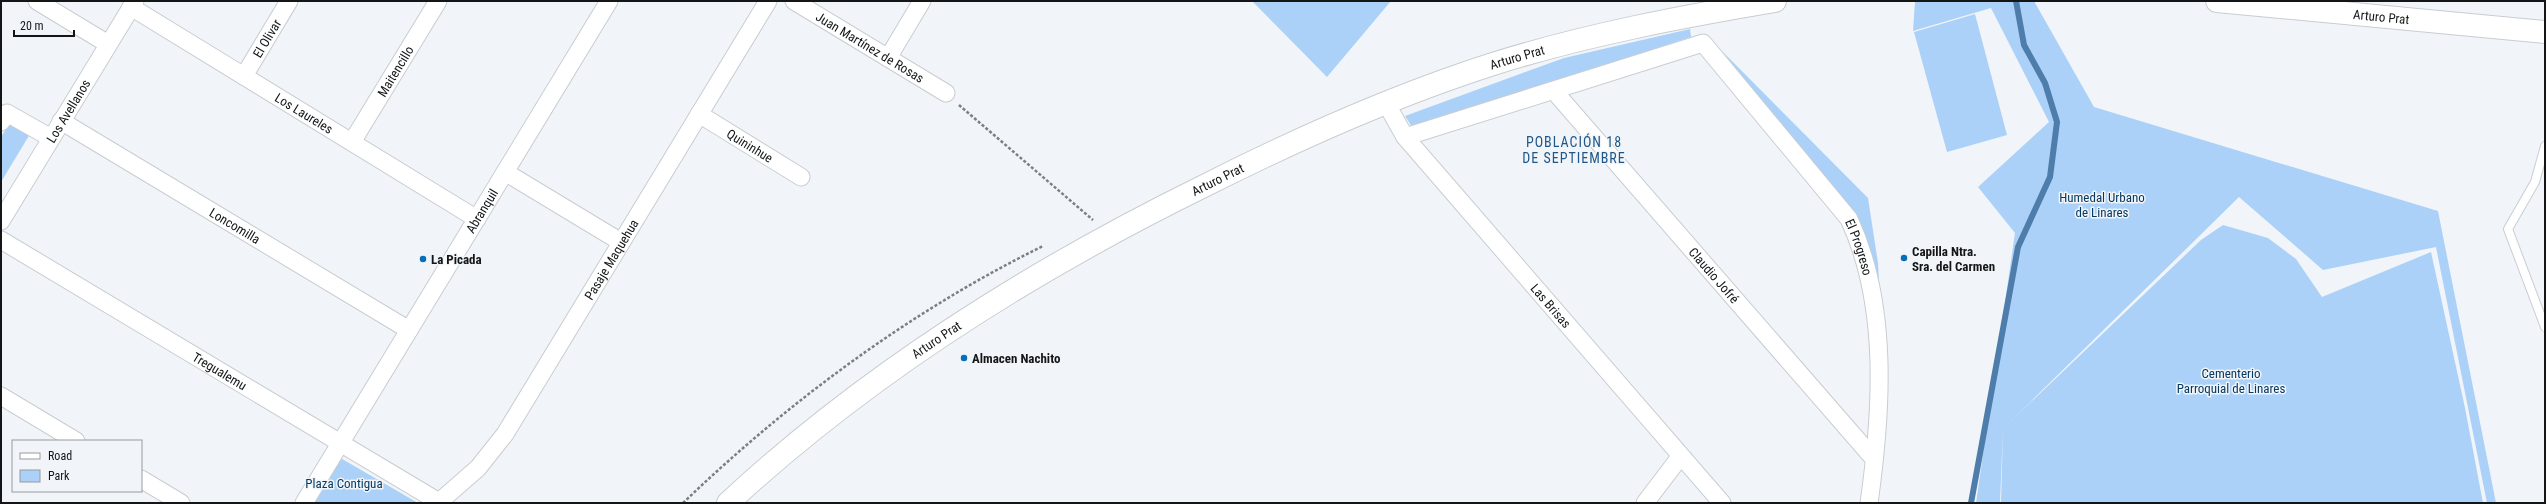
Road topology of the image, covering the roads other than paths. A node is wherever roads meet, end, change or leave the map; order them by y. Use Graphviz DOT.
graph roads {
  1 [pos="37,1"];
  2 [pos="289,1"];
  3 [pos="438,1"];
  4 [pos="609,1"];
  5 [pos="768,1"];
  6 [pos="794,1"];
  7 [pos="922,1"];
  8 [pos="1775,1"];
  9 [pos="2217,1"];
  10 [pos="133,4"];
  11 [pos="2545,32"];
  12 [pos="108,44"];
  13 [pos="888,58"];
  14 [pos="244,76"];
  15 [pos="1554,90"];
  16 [pos="946,94"];
  17 [pos="1386,103"];
  18 [pos="699,114"];
  19 [pos="61,121"];
  20 [pos="1,122"];
  21 [pos="1405,137"];
  22 [pos="51,138"];
  23 [pos="352,142"];
  24 [pos="2545,146"];
  25 [pos="505,172"];
  26 [pos="802,177"];
  27 [pos="477,218"];
  28 [pos="1,221"];
  29 [pos="1,240"];
  30 [pos="621,242"];
  31 [pos="2545,326"];
  32 [pos="409,330"];
  33 [pos="1,396"];
  34 [pos="74,440"];
  35 [pos="340,443"];
  36 [pos="1680,457"];
  37 [pos="1874,459"];
  38 [pos="142,480"];
  39 [pos="438,502"];
  40 [pos="181,503"];
  41 [pos="304,503"];
  42 [pos="728,503"];
  43 [pos="1645,503"];
  44 [pos="1722,503"];
  45 [pos="1869,503"];
  1 -- 12 [label="street"];
  2 -- 14 [label="street, El Olivar"];
  3 -- 23 [label="street, Maitencillo"];
  4 -- 25 [label="street, Abranquil"];
  5 -- 18 [label="street, Pasaje Maquehua"];
  6 -- 13 [label="street, Juan Martínez de Rosas"];
  7 -- 13 [label="street"];
  8 -- 17 [label="main road, Arturo Prat"];
  9 -- 11 [label="main road, Arturo Prat"];
  10 -- 12 [label="street, Los Avellanos"];
  10 -- 14 [label="street, Los Laureles"];
  12 -- 19 [label="street, Los Avellanos"];
  13 -- 16 [label="street, Juan Martínez de Rosas"];
  14 -- 23 [label="street, Los Laureles"];
  15 -- 21 [label="street"];
  15 -- 37 [label="street, Claudio Jofré"];
  15 -- 37 [label="street, El Progreso"];
  17 -- 21 [label="street, Las Brisas"];
  17 -- 42 [label="main road, Arturo Prat"];
  18 -- 26 [label="street, Quininhue"];
  18 -- 30 [label="street, Pasaje Maquehua"];
  19 -- 22 [label="street, Los Avellanos"];
  19 -- 32 [label="street, Loncomilla"];
  20 -- 22 [label="street"];
  21 -- 36 [label="street, Las Brisas"];
  22 -- 28 [label="street, Los Avellanos"];
  23 -- 27 [label="street, Los Laureles"];
  24 -- 31 [label="lane"];
  25 -- 27 [label="street, Abranquil"];
  25 -- 30 [label="street"];
  27 -- 32 [label="street, Abranquil"];
  29 -- 35 [label="street, Tregualemu"];
  30 -- 39 [label="street, Pasaje Maquehua"];
  32 -- 35 [label="street, Abranquil"];
  33 -- 34 [label="street"];
  35 -- 39 [label="street, Tregualemu"];
  35 -- 41 [label="street, Abranquil"];
  36 -- 43 [label="street"];
  36 -- 44 [label="street, Las Brisas"];
  37 -- 45 [label="street, El Progreso"];
  38 -- 40 [label="street"];
}
